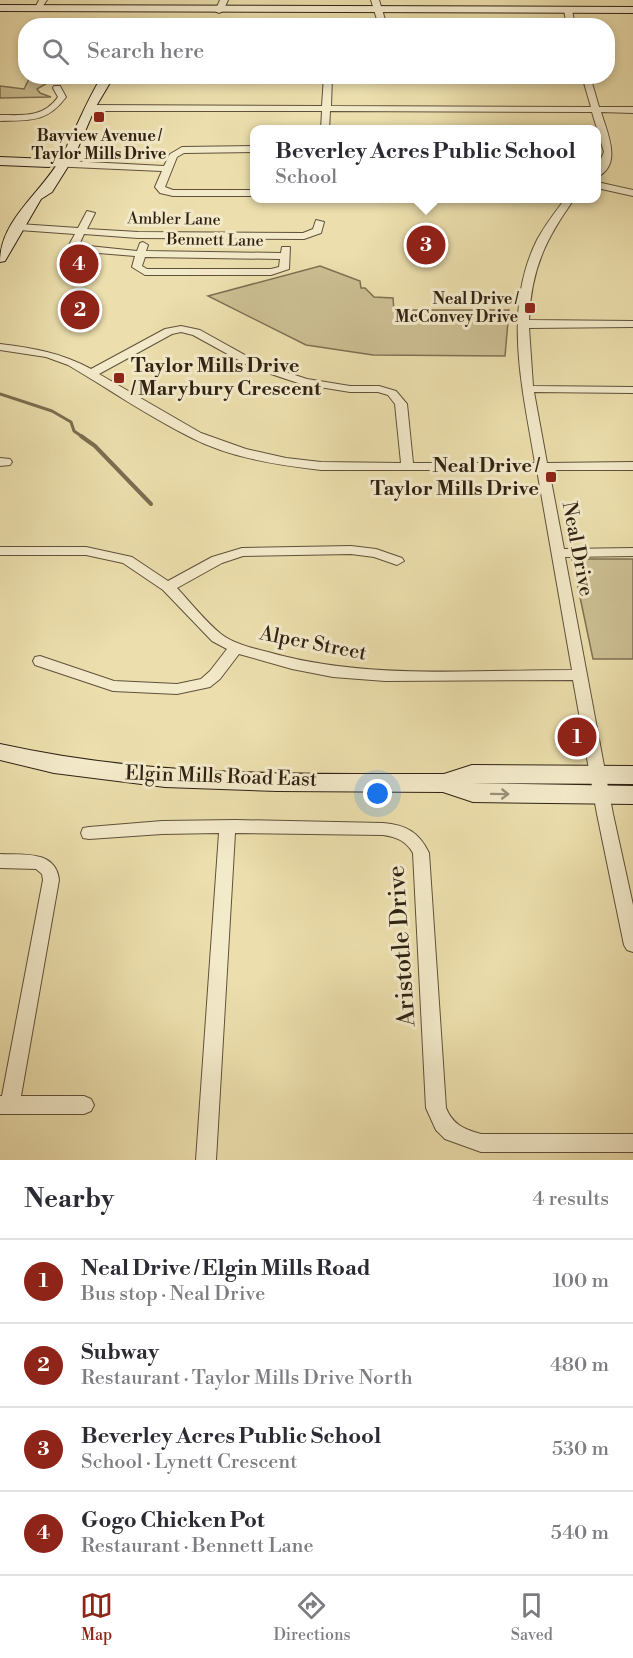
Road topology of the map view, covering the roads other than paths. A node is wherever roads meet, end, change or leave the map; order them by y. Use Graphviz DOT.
graph roads {
  1 [pos="40,4"];
  2 [pos="222,5"];
  3 [pos="376,5"];
  4 [pos="0,8"];
  5 [pos="146,10"];
  6 [pos="568,10"];
  7 [pos="633,10"];
  8 [pos="570,18"];
  9 [pos="103,84"];
  10 [pos="327,84"];
  11 [pos="589,84"];
  12 [pos="57,88"];
  13 [pos="89,108"];
  14 [pos="325,110"];
  15 [pos="598,110"];
  16 [pos="633,110"];
  17 [pos="0,118"];
  18 [pos="325,125"];
  19 [pos="250,149"];
  20 [pos="0,161"];
  21 [pos="56,164"];
  22 [pos="168,169"];
  23 [pos="601,169"];
  24 [pos="601,186"];
  25 [pos="250,193"];
  26 [pos="633,193"];
  27 [pos="567,203"];
  28 [pos="90,213"];
  29 [pos="319,222"];
  30 [pos="19,227"];
  31 [pos="81,231"];
  32 [pos="145,235"];
  33 [pos="285,235"];
  34 [pos="141,254"];
  35 [pos="286,256"];
  36 [pos="0,258"];
  37 [pos="523,323"];
  38 [pos="633,324"];
  39 [pos="0,347"];
  40 [pos="93,374"];
  41 [pos="528,389"];
  42 [pos="633,390"];
  43 [pos="540,466"];
  44 [pos="633,466"];
  45 [pos="406,467"];
  46 [pos="0,550"];
  47 [pos="633,552"];
  48 [pos="559,553"];
  49 [pos="397,561"];
  50 [pos="168,587"];
  51 [pos="236,648"];
  52 [pos="40,661"];
  53 [pos="581,675"];
  54 [pos="0,752"];
  55 [pos="633,775"];
  56 [pos="600,785"];
  57 [pos="633,795"];
  58 [pos="227,828"];
  59 [pos="89,833"];
  60 [pos="0,861"];
  61 [pos="633,945"];
  62 [pos="84,1105"];
  63 [pos="5,1106"];
  64 [pos="633,1143"];
  65 [pos="206,1160"];
  1 -- 4 [label="main road"];
  1 -- 5 [label="main road"];
  2 -- 3 [label="main road"];
  2 -- 5 [label="main road"];
  3 -- 6 [label="main road"];
  6 -- 7 [label="main road"];
  6 -- 8 [label="street"];
  9 -- 13 [label="main road"];
  10 -- 14 [label="street"];
  11 -- 15 [label="street"];
  12 -- 17 [label="street"];
  13 -- 14 [label="street"];
  13 -- 21 [label="main road"];
  14 -- 15 [label="street"];
  14 -- 18 [label="street"];
  15 -- 16 [label="street"];
  15 -- 23 [label="street"];
  19 -- 22 [label="street"];
  20 -- 21 [label="main road"];
  21 -- 22 [label="street"];
  21 -- 30 [label="main road"];
  22 -- 25 [label="street"];
  24 -- 26 [label="street"];
  27 -- 37 [label="street, Neal Drive"];
  28 -- 31 [label="street"];
  29 -- 33 [label="street, Ambler Lane"];
  30 -- 31 [label="street, Ambler Lane"];
  30 -- 36 [label="main road"];
  31 -- 32 [label="street, Ambler Lane"];
  31 -- 34 [label="street, Bennett Lane"];
  32 -- 33 [label="street, Ambler Lane"];
  32 -- 34 [label="street"];
  33 -- 35 [label="street"];
  34 -- 35 [label="street, Bennett Lane"];
  34 -- 35 [label="street"];
  37 -- 38 [label="street"];
  37 -- 41 [label="street, Neal Drive"];
  39 -- 40 [label="street"];
  40 -- 45 [label="street"];
  40 -- 45 [label="street"];
  41 -- 42 [label="street"];
  41 -- 43 [label="street, Neal Drive"];
  43 -- 44 [label="street"];
  43 -- 45 [label="street"];
  43 -- 48 [label="street, Neal Drive"];
  46 -- 50 [label="street, Alper Street"];
  47 -- 48 [label="street"];
  48 -- 53 [label="street, Neal Drive"];
  49 -- 50 [label="street"];
  50 -- 51 [label="street, Alper Street"];
  51 -- 52 [label="street"];
  51 -- 53 [label="street, Alper Street"];
  53 -- 56 [label="street, Neal Drive"];
  54 -- 56 [label="main road, Elgin Mills Road East"];
  55 -- 56 [label="main road, Elgin Mills Road East"];
  56 -- 57 [label="main road, Elgin Mills Road East"];
  56 -- 61 [label="street, Neal Drive"];
  58 -- 59 [label="street, Aristotle Drive"];
  58 -- 64 [label="street, Aristotle Drive"];
  58 -- 65 [label="street"];
  60 -- 63 [label="street"];
  62 -- 63 [label="street"];
}
